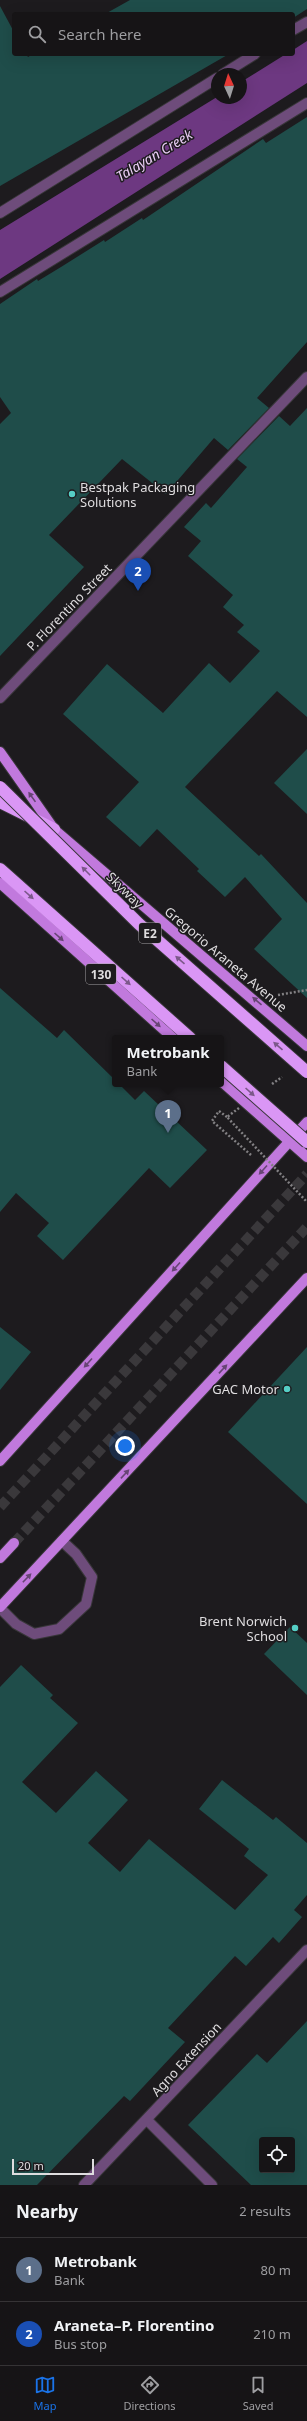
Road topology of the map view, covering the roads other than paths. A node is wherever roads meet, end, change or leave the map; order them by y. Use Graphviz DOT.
graph roads {
  1 [pos="307,22"];
  2 [pos="295,29"];
  3 [pos="252,56"];
  4 [pos="233,68"];
  5 [pos="211,82"];
  6 [pos="307,103"];
  7 [pos="0,213"];
  8 [pos="0,292"];
  9 [pos="307,377"];
  10 [pos="0,698"];
  11 [pos="0,752"];
  12 [pos="0,787"];
  13 [pos="0,802"];
  14 [pos="54,829"];
  15 [pos="0,869"];
  16 [pos="0,883"];
  17 [pos="170,1035"];
  18 [pos="187,1035"];
  19 [pos="307,1046"];
  20 [pos="224,1069"];
  21 [pos="307,1072"];
  22 [pos="224,1084"];
  23 [pos="307,1122"];
  24 [pos="289,1142"];
  25 [pos="307,1142"];
  26 [pos="307,1157"];
  27 [pos="307,1278"];
  28 [pos="0,1461"];
  29 [pos="62,1541"];
  30 [pos="14,1543"];
  31 [pos="0,1558"];
  32 [pos="0,1607"];
  33 [pos="307,1950"];
  34 [pos="147,2120"];
  35 [pos="84,2185"];
  36 [pos="212,2185"];
  1 -- 2 [label="street"];
  3 -- 4 [label="street"];
  5 -- 7 [label="street"];
  6 -- 8 [label="street"];
  9 -- 10 [label="street, P. Florentino Street"];
  14 -- 11 [label="main road, Gregorio Araneta Avenue, one-way"];
  12 -- 14 [label="main road, Gregorio Araneta Avenue"];
  21 -- 12 [label="highway, Skyway / E2, one-way, bridge"];
  13 -- 14 [label="highway"];
  19 -- 14 [label="main road, Gregorio Araneta Avenue, one-way"];
  15 -- 18 [label="highway, one-way"];
  16 -- 17 [label="main road, 130, one-way"];
  20 -- 25 [label="highway, one-way, bridge"];
  22 -- 24 [label="main road"];
  23 -- 24 [label="main road"];
  24 -- 25 [label="main road"];
  24 -- 26 [label="main road"];
  24 -- 28 [label="main road, one-way"];
  29 -- 27 [label="main road, one-way"];
  32 -- 29 [label="main road, one-way"];
  29 -- 32 [label="street"];
  30 -- 31 [label="main road"];
  33 -- 34 [label="street, Agno Extension"];
  34 -- 35 [label="street, Agno Extension"];
  34 -- 36 [label="street"];
}
